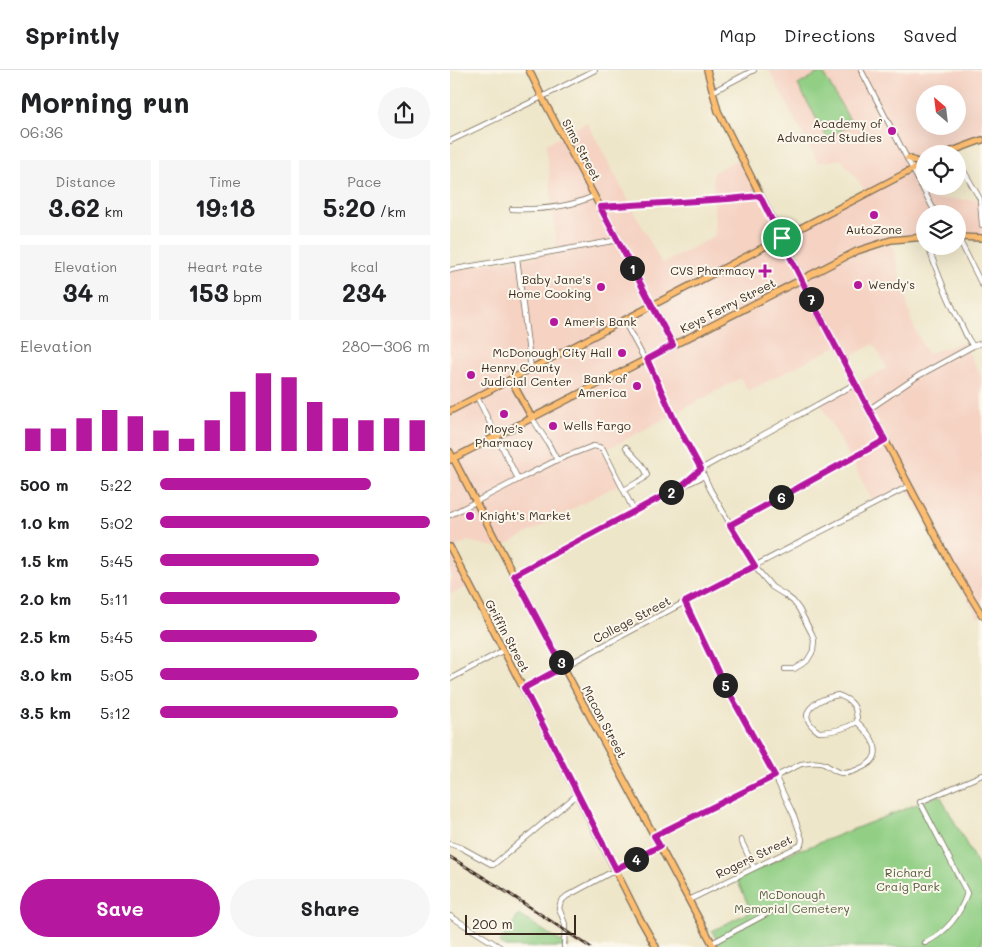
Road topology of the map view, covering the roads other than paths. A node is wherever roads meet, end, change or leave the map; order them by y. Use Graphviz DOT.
graph roads {
  1 [pos="529,70"];
  2 [pos="595,70"];
  3 [pos="707,70"];
  4 [pos="754,70"];
  5 [pos="861,70"];
  6 [pos="712,92"];
  7 [pos="542,97"];
  8 [pos="982,140"];
  9 [pos="450,141"];
  10 [pos="966,146"];
  11 [pos="908,158"];
  12 [pos="916,162"];
  13 [pos="914,169"];
  14 [pos="966,175"];
  15 [pos="594,196"];
  16 [pos="760,196"];
  17 [pos="932,205"];
  18 [pos="600,207"];
  19 [pos="512,209"];
  20 [pos="982,225"];
  21 [pos="966,237"];
  22 [pos="782,238"];
  23 [pos="916,238"];
  24 [pos="982,238"];
  25 [pos="618,240"];
  26 [pos="966,253"];
  27 [pos="931,255"];
  28 [pos="517,258"];
  29 [pos="450,270"];
  30 [pos="802,279"];
  31 [pos="982,285"];
  32 [pos="653,306"];
  33 [pos="624,321"];
  34 [pos="982,343"];
  35 [pos="673,345"];
  36 [pos="972,346"];
  37 [pos="646,359"];
  38 [pos="531,369"];
  39 [pos="511,380"];
  40 [pos="855,384"];
  41 [pos="477,397"];
  42 [pos="868,410"];
  43 [pos="450,411"];
  44 [pos="532,418"];
  45 [pos="497,436"];
  46 [pos="885,440"];
  47 [pos="626,447"];
  48 [pos="451,457"];
  49 [pos="557,460"];
  50 [pos="701,469"];
  51 [pos="704,476"];
  52 [pos="518,479"];
  53 [pos="684,485"];
  54 [pos="909,486"];
  55 [pos="624,490"];
  56 [pos="476,502"];
  57 [pos="634,511"];
  58 [pos="450,515"];
  59 [pos="730,525"];
  60 [pos="450,547"];
  61 [pos="755,566"];
  62 [pos="514,575"];
  63 [pos="685,602"];
  64 [pos="982,615"];
  65 [pos="504,650"];
  66 [pos="563,667"];
  67 [pos="785,669"];
  68 [pos="450,679"];
  69 [pos="524,688"];
  70 [pos="857,722"];
  71 [pos="982,775"];
  72 [pos="775,776"];
  73 [pos="578,794"];
  74 [pos="654,836"];
  75 [pos="741,840"];
  76 [pos="450,844"];
  77 [pos="660,846"];
  78 [pos="754,868"];
  79 [pos="616,869"];
  80 [pos="689,900"];
  81 [pos="772,911"];
  82 [pos="450,916"];
  83 [pos="925,943"];
  84 [pos="713,945"];
  85 [pos="500,947"];
  86 [pos="564,947"];
  87 [pos="656,947"];
  1 -- 7 [label="main road, Sims Street"];
  2 -- 7 [label="street"];
  3 -- 6 [label="main road"];
  4 -- 6 [label="street"];
  5 -- 11 [label="street"];
  6 -- 16 [label="main road"];
  7 -- 9 [label="street"];
  7 -- 15 [label="main road, Sims Street"];
  8 -- 10 [label="main road"];
  11 -- 12 [label="main road"];
  11 -- 13 [label="street"];
  13 -- 17 [label="street"];
  13 -- 22 [label="main road"];
  14 -- 20 [label="street"];
  15 -- 18 [label="main road, Sims Street"];
  15 -- 19 [label="street"];
  16 -- 18 [label="street"];
  16 -- 22 [label="main road"];
  18 -- 25 [label="main road, Sims Street"];
  21 -- 24 [label="main road"];
  22 -- 30 [label="main road"];
  22 -- 32 [label="main road"];
  23 -- 30 [label="main road, Keys Ferry Street"];
  25 -- 28 [label="street"];
  25 -- 32 [label="main road, Sims Street"];
  26 -- 31 [label="street"];
  27 -- 36 [label="street"];
  28 -- 29 [label="street"];
  28 -- 38 [label="street"];
  30 -- 35 [label="main road, Keys Ferry Street"];
  30 -- 40 [label="main road"];
  32 -- 33 [label="main road"];
  32 -- 35 [label="main road, Sims Street"];
  33 -- 37 [label="street"];
  33 -- 38 [label="main road"];
  34 -- 36 [label="street"];
  35 -- 37 [label="main road, Keys Ferry Street"];
  36 -- 42 [label="street"];
  37 -- 44 [label="main road, Keys Ferry Street"];
  37 -- 50 [label="street"];
  38 -- 39 [label="main road"];
  39 -- 41 [label="main road"];
  39 -- 44 [label="main road"];
  40 -- 42 [label="main road"];
  40 -- 50 [label="street"];
  41 -- 43 [label="main road"];
  41 -- 45 [label="street"];
  42 -- 46 [label="main road"];
  44 -- 45 [label="main road, Keys Ferry Street"];
  44 -- 49 [label="street"];
  45 -- 48 [label="main road, Keys Ferry Street"];
  45 -- 52 [label="street"];
  46 -- 54 [label="main road"];
  46 -- 59 [label="street"];
  47 -- 55 [label="street"];
  48 -- 56 [label="main road, Macon Street"];
  49 -- 52 [label="street"];
  49 -- 55 [label="street"];
  50 -- 51 [label="street"];
  50 -- 53 [label="street"];
  51 -- 53 [label="street"];
  51 -- 59 [label="street"];
  52 -- 56 [label="street"];
  53 -- 57 [label="street"];
  54 -- 61 [label="street, College Street"];
  54 -- 64 [label="main road"];
  55 -- 57 [label="street"];
  56 -- 58 [label="street"];
  56 -- 62 [label="main road, Macon Street"];
  57 -- 62 [label="street"];
  59 -- 61 [label="street"];
  60 -- 65 [label="main road, Griffin Street"];
  61 -- 63 [label="street, College Street"];
  61 -- 67 [label="street"];
  62 -- 66 [label="main road, Macon Street"];
  63 -- 66 [label="street, College Street"];
  63 -- 72 [label="street, Rogers Street"];
  65 -- 68 [label="street"];
  65 -- 69 [label="main road, Griffin Street"];
  66 -- 69 [label="street, College Street"];
  66 -- 74 [label="main road, Macon Street"];
  69 -- 73 [label="main road, Griffin Street"];
  70 -- 70 [label="street"];
  70 -- 72 [label="street"];
  71 -- 83 [label="street"];
  72 -- 74 [label="street"];
  72 -- 78 [label="street, Rogers Street"];
  73 -- 76 [label="street"];
  73 -- 79 [label="main road, Griffin Street"];
  74 -- 77 [label="main road, Macon Street"];
  75 -- 78 [label="street"];
  77 -- 79 [label="street"];
  77 -- 80 [label="main road, Macon Street"];
  78 -- 80 [label="street, Rogers Street"];
  79 -- 86 [label="street"];
  79 -- 87 [label="main road, Griffin Street"];
  80 -- 84 [label="main road, Macon Street"];
  81 -- 84 [label="street"];
  82 -- 85 [label="street"];
}
